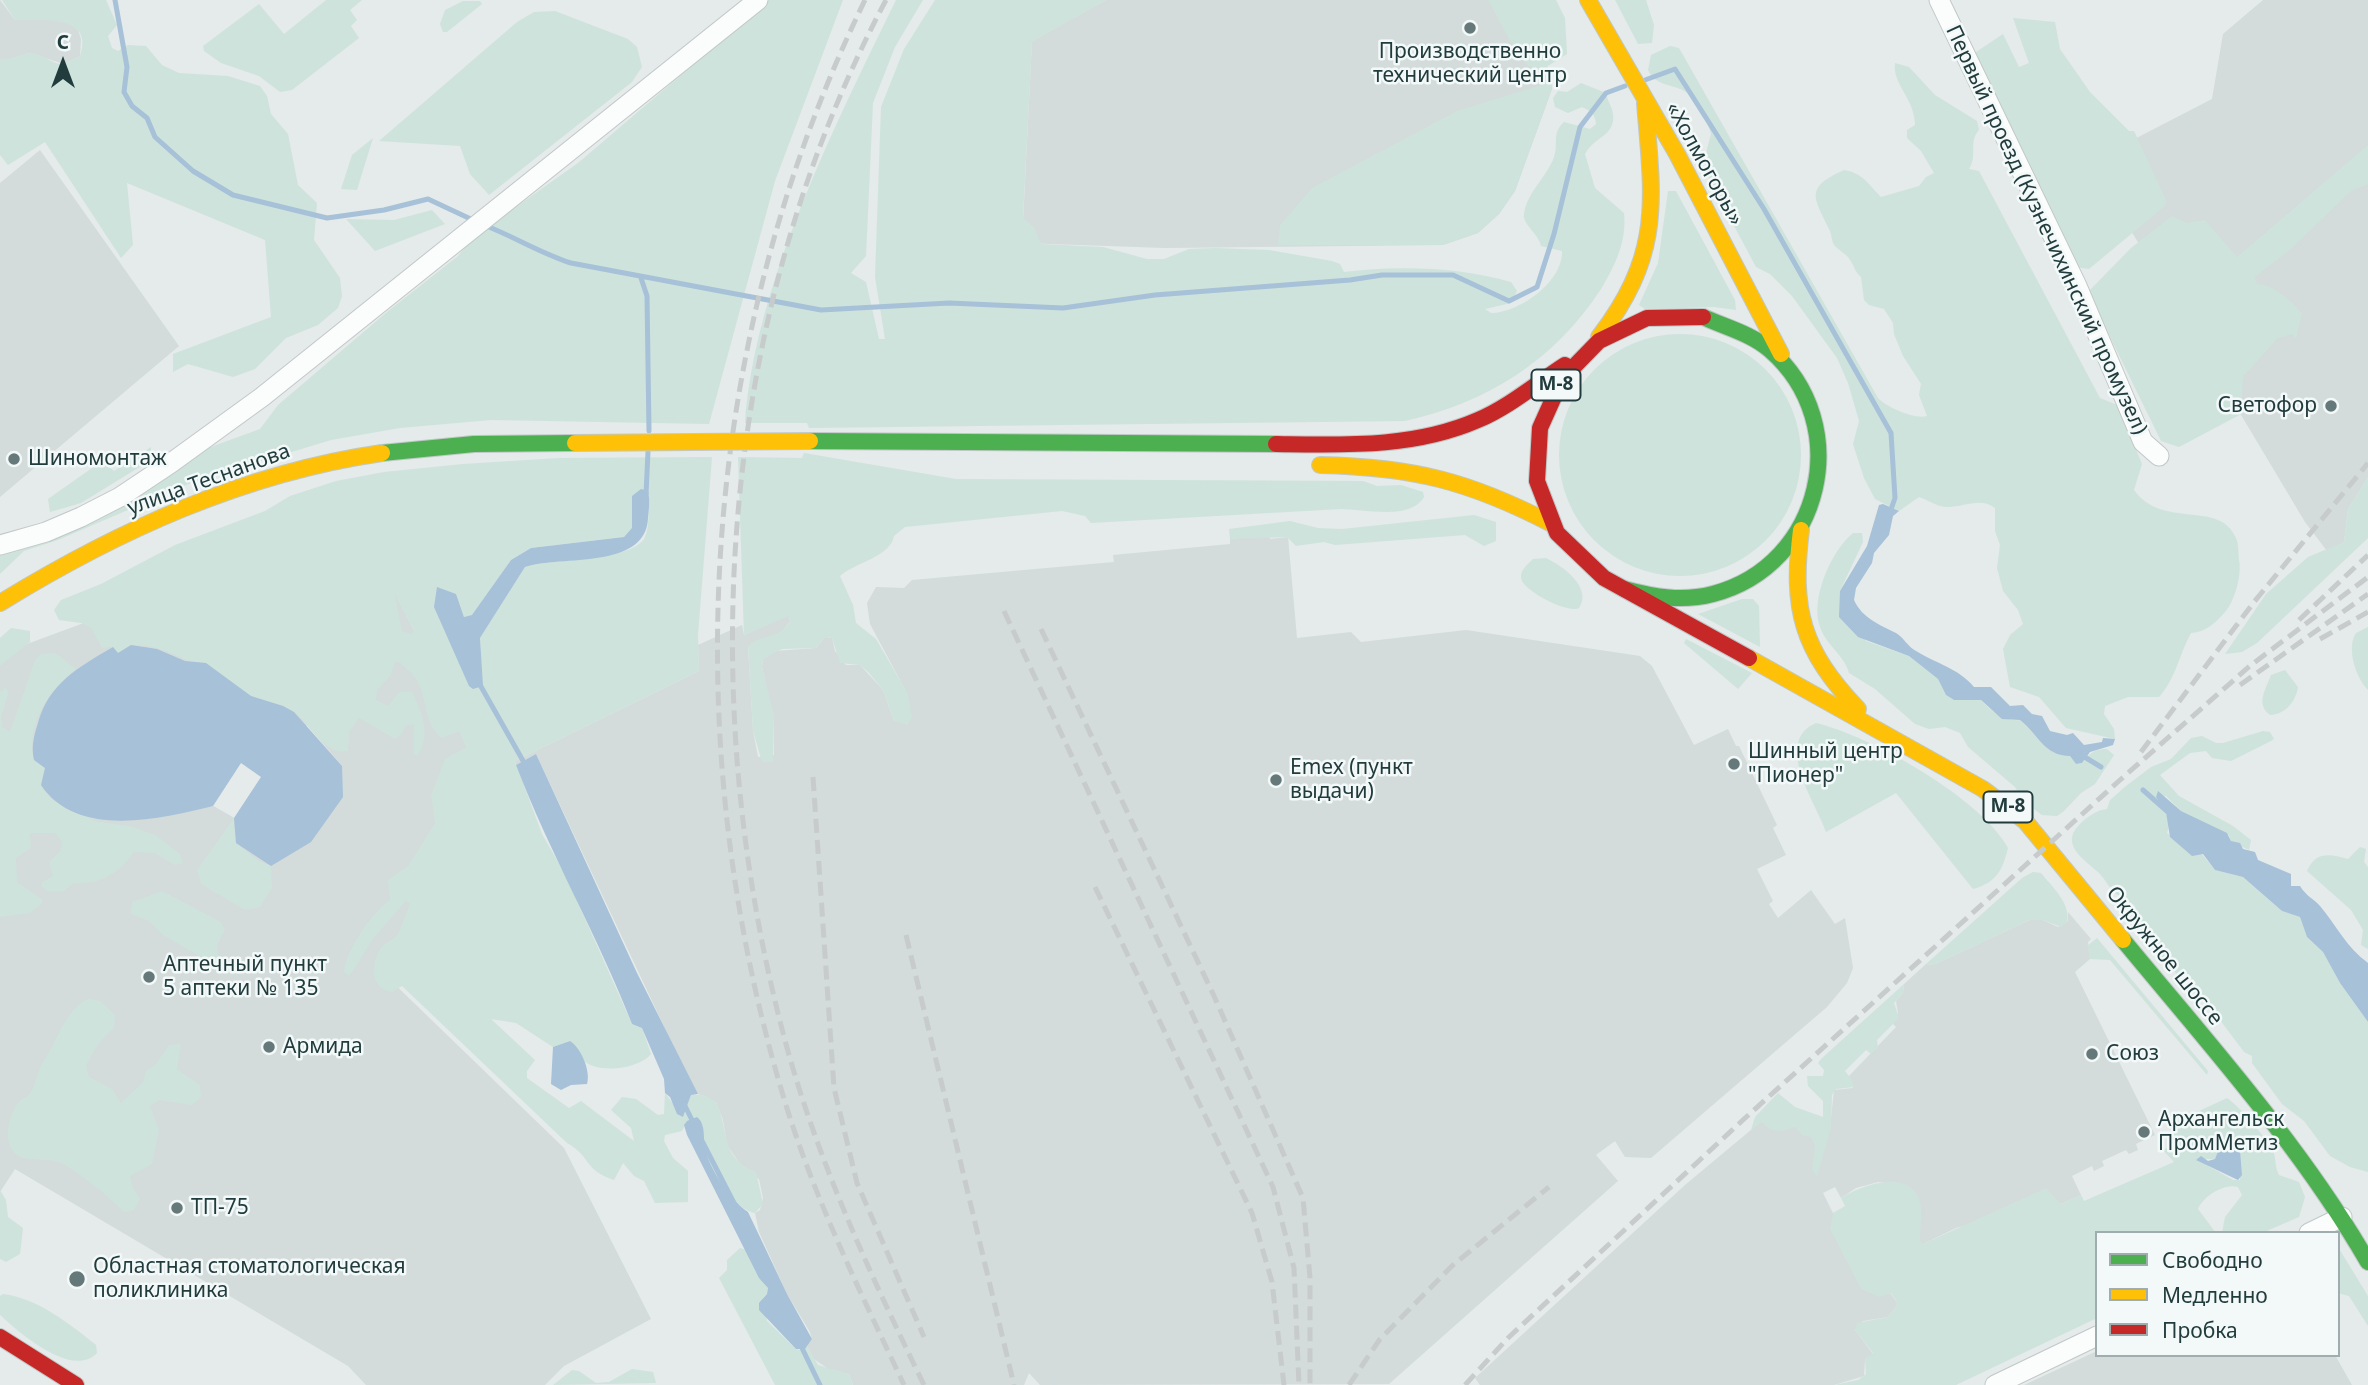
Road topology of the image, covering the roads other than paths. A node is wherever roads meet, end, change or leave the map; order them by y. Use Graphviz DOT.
graph roads {
  1 [pos="758,0"];
  2 [pos="1588,0"];
  3 [pos="1939,0"];
  4 [pos="1638,88"];
  5 [pos="1595,342"];
  6 [pos="1577,357"];
  7 [pos="1787,367"];
  8 [pos="810,442"];
  9 [pos="2159,456"];
  10 [pos="920,459"];
  11 [pos="1306,465"];
  12 [pos="1552,524"];
  13 [pos="1801,528"];
  14 [pos="0,545"];
  15 [pos="1624,589"];
  16 [pos="0,603"];
  17 [pos="1878,729"];
  18 [pos="2342,1217"];
  19 [pos="2313,1231"];
  20 [pos="2368,1262"];
  21 [pos="0,1337"];
  22 [pos="2095,1337"];
  23 [pos="76,1385"];
  24 [pos="1994,1385"];
  1 -- 14 [label="street"];
  2 -- 4 [label="main road, М-8"];
  3 -- 9 [label="street, Первый проезд (Кузнечихинский промузел)"];
  4 -- 5 [label="main road, «Холмогоры» / М-8"];
  4 -- 7 [label="main road, «Холмогоры» / М-8"];
  5 -- 6 [label="main road, «Холмогоры» / М-8"];
  5 -- 7 [label="main road, «Холмогоры» / М-8"];
  6 -- 8 [label="main road"];
  6 -- 12 [label="main road, «Холмогоры» / М-8"];
  7 -- 13 [label="main road, «Холмогоры» / М-8"];
  8 -- 10 [label="main road"];
  8 -- 16 [label="main road, улица Теснанова, bridge"];
  11 -- 12 [label="main road"];
  12 -- 15 [label="main road, «Холмогоры» / М-8"];
  13 -- 15 [label="main road, «Холмогоры» / М-8"];
  13 -- 17 [label="main road, «Холмогоры» / М-8"];
  15 -- 17 [label="main road, «Холмогоры» / М-8"];
  17 -- 18 [label="main road, Окружное шоссе / М-8"];
  18 -- 19 [label="street"];
  18 -- 20 [label="main road, Окружное шоссе / М-8"];
  21 -- 23 [label="main road"];
  22 -- 24 [label="street"];
}
